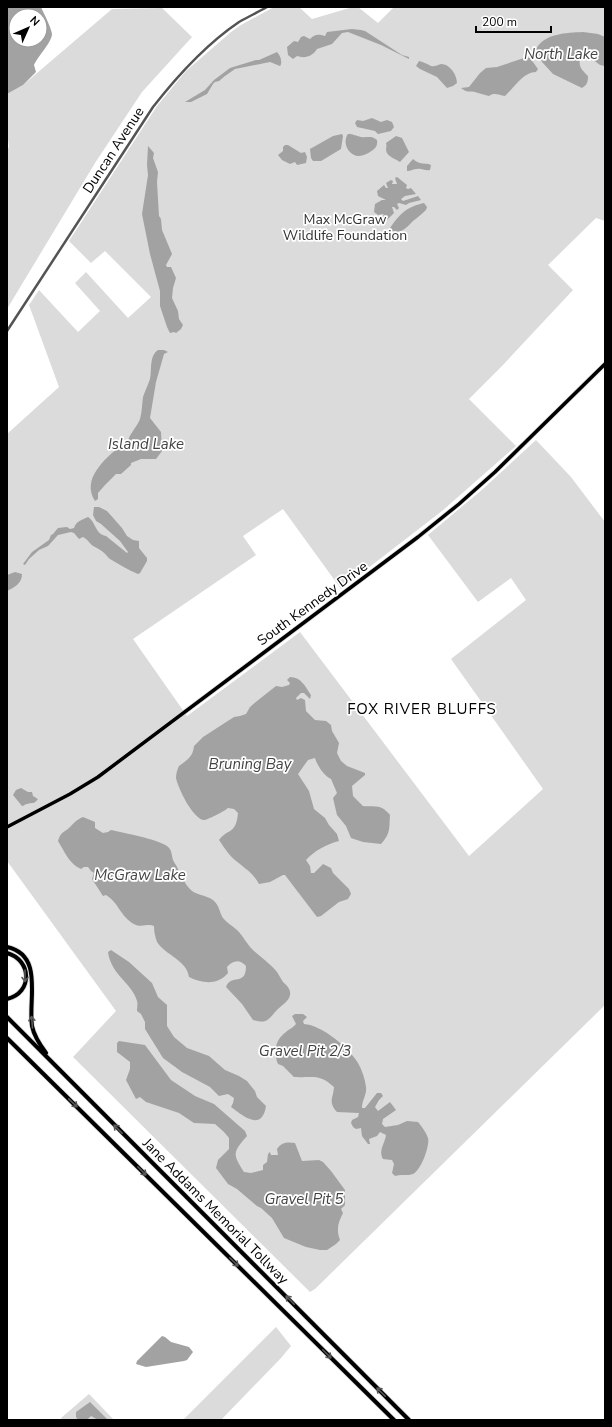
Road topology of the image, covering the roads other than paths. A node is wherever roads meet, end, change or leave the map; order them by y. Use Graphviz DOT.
graph roads {
  1 [pos="267,7"];
  2 [pos="7,332"];
  3 [pos="605,364"];
  4 [pos="7,827"];
  5 [pos="7,947"];
  6 [pos="7,953"];
  7 [pos="7,999"];
  8 [pos="7,1017"];
  9 [pos="7,1038"];
  10 [pos="7,1041"];
  11 [pos="58,1068"];
  12 [pos="61,1092"];
  13 [pos="394,1420"];
  14 [pos="409,1420"];
  1 -- 2 [label="street, Duncan Avenue"];
  3 -- 4 [label="main road, South Kennedy Drive"];
  11 -- 5 [label="highway, one-way"];
  6 -- 7 [label="highway, one-way"];
  8 -- 11 [label="highway, Jane Addams Memorial Tollway"];
  9 -- 12 [label="highway, Jane Addams Memorial Tollway"];
  10 -- 12 [label="highway"];
  14 -- 11 [label="highway, Jane Addams Memorial Tollway, one-way"];
  12 -- 13 [label="highway, Jane Addams Memorial Tollway, one-way"];
}
